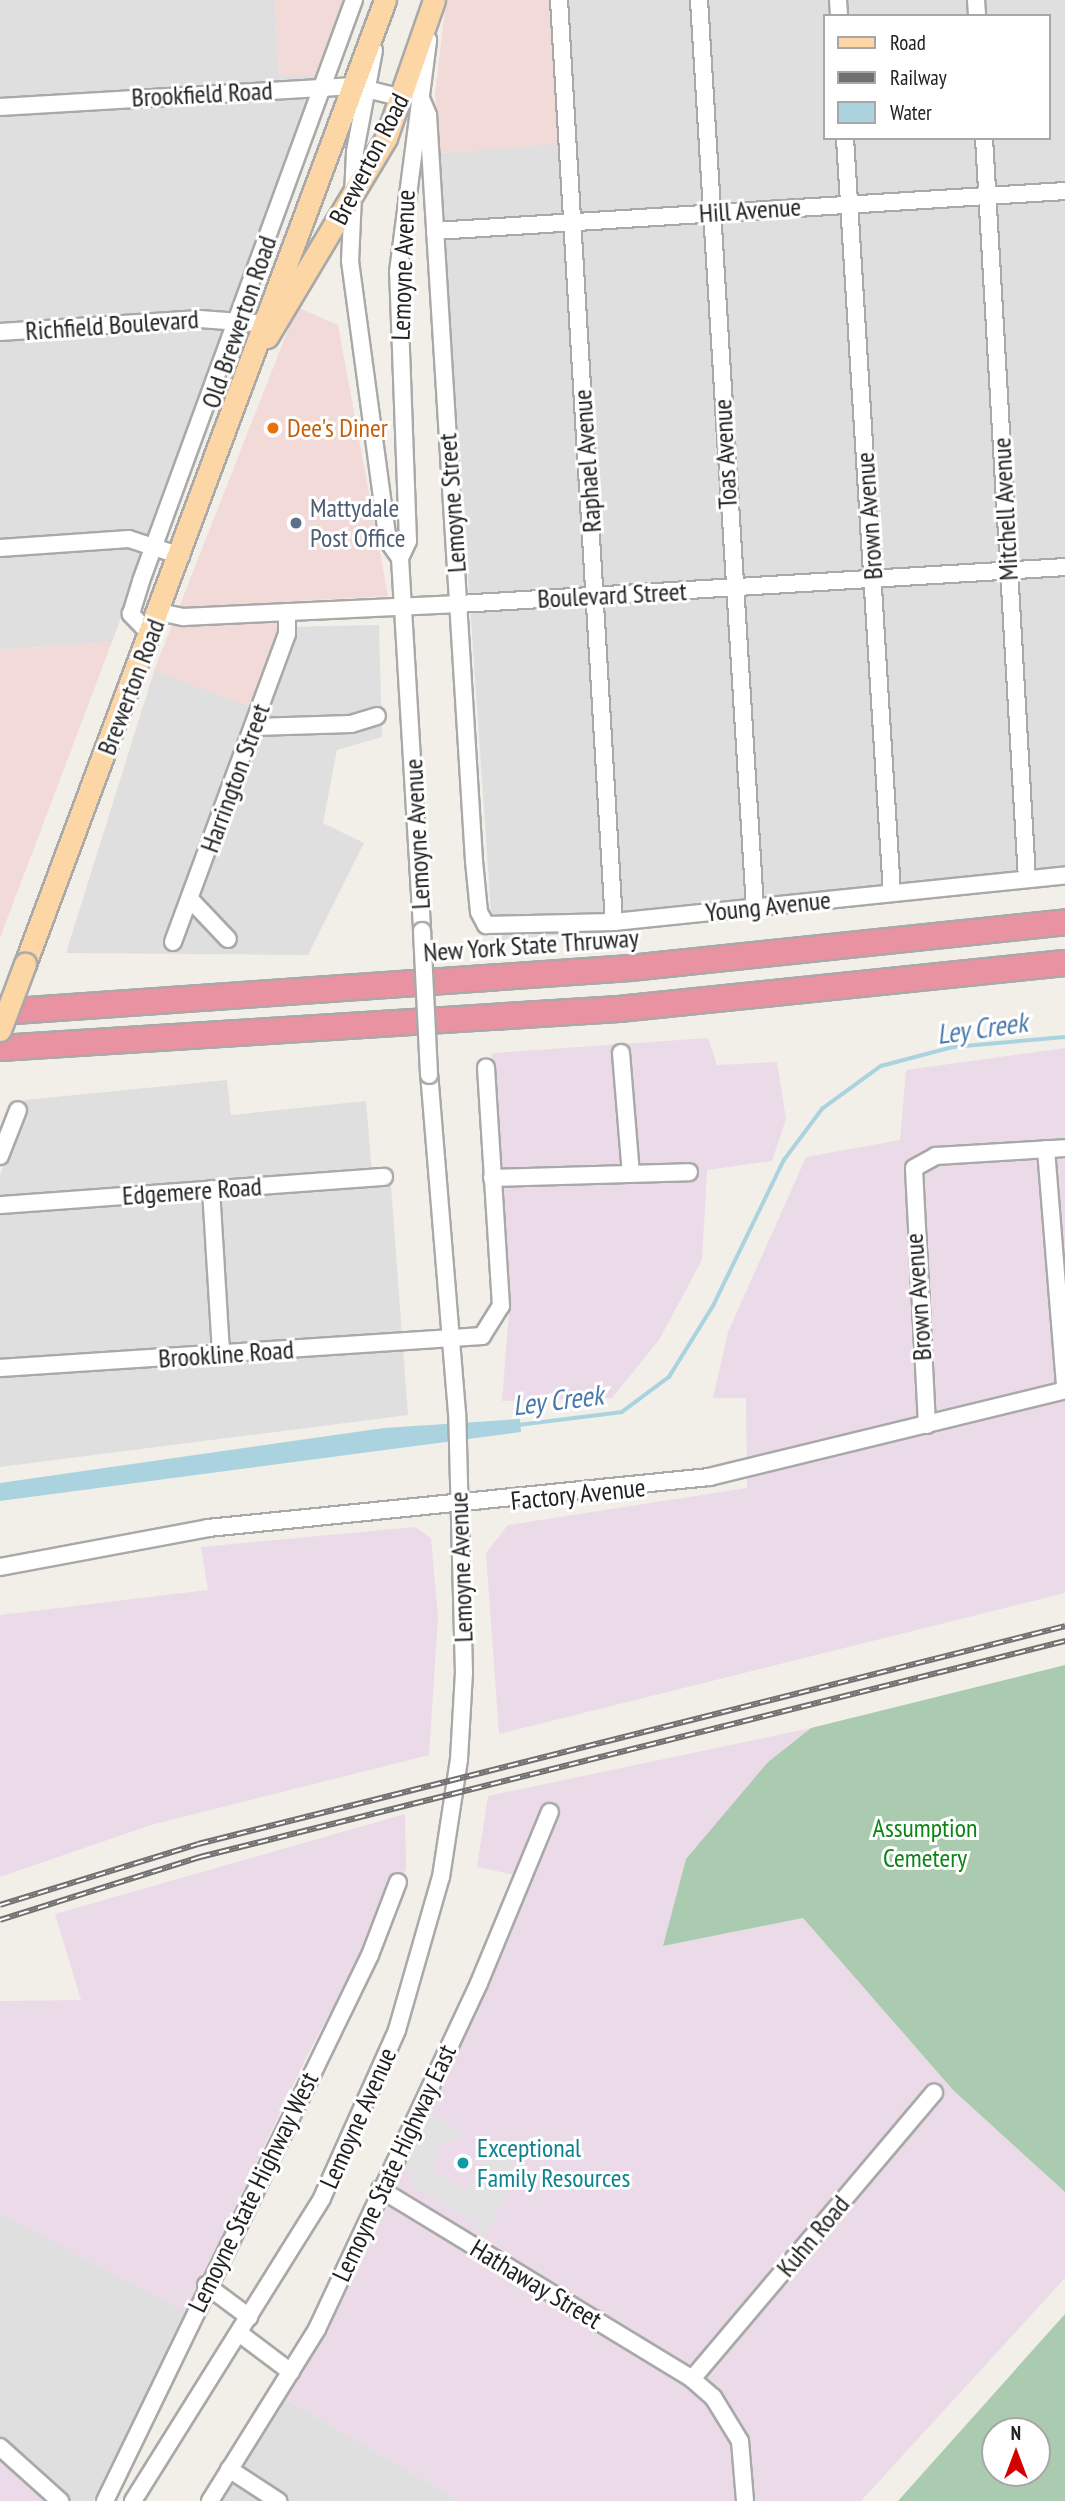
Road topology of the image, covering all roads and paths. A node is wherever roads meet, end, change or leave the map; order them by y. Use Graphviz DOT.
graph roads {
  1 [pos="354,0"];
  2 [pos="559,0"];
  3 [pos="699,0"];
  4 [pos="384,7"];
  5 [pos="433,7"];
  6 [pos="323,87"];
  7 [pos="360,87"];
  8 [pos="411,97"];
  9 [pos="0,107"];
  10 [pos="845,140"];
  11 [pos="984,140"];
  12 [pos="1065,191"];
  13 [pos="987,196"];
  14 [pos="352,200"];
  15 [pos="849,204"];
  16 [pos="711,213"];
  17 [pos="572,221"];
  18 [pos="435,231"];
  19 [pos="240,319"];
  20 [pos="0,332"];
  21 [pos="264,334"];
  22 [pos="155,543"];
  23 [pos="0,548"];
  24 [pos="181,556"];
  25 [pos="400,558"];
  26 [pos="1065,566"];
  27 [pos="1009,570"];
  28 [pos="873,579"];
  29 [pos="733,588"];
  30 [pos="595,596"];
  31 [pos="459,604"];
  32 [pos="404,606"];
  33 [pos="159,611"];
  34 [pos="287,612"];
  35 [pos="150,634"];
  36 [pos="377,716"];
  37 [pos="255,727"];
  38 [pos="1065,875"];
  39 [pos="1027,879"];
  40 [pos="892,893"];
  41 [pos="190,899"];
  42 [pos="755,908"];
  43 [pos="479,912"];
  44 [pos="614,922"];
  45 [pos="1065,922"];
  46 [pos="228,939"];
  47 [pos="173,943"];
  48 [pos="1065,963"];
  49 [pos="0,1012"];
  50 [pos="0,1030"];
  51 [pos="0,1048"];
  52 [pos="621,1053"];
  53 [pos="486,1067"];
  54 [pos="18,1110"];
  55 [pos="1065,1148"];
  56 [pos="1046,1149"];
  57 [pos="0,1156"];
  58 [pos="689,1172"];
  59 [pos="631,1174"];
  60 [pos="384,1177"];
  61 [pos="492,1178"];
  62 [pos="211,1189"];
  63 [pos="0,1205"];
  64 [pos="452,1340"];
  65 [pos="221,1354"];
  66 [pos="0,1368"];
  67 [pos="1065,1384"];
  68 [pos="1065,1391"];
  69 [pos="927,1425"];
  70 [pos="458,1506"];
  71 [pos="0,1567"];
  72 [pos="550,1812"];
  73 [pos="398,1882"];
  74 [pos="934,2092"];
  75 [pos="380,2189"];
  76 [pos="206,2285"];
  77 [pos="249,2317"];
  78 [pos="239,2333"];
  79 [pos="291,2372"];
  80 [pos="692,2379"];
  81 [pos="0,2447"];
  82 [pos="229,2469"];
  83 [pos="60,2501"];
  84 [pos="105,2501"];
  85 [pos="133,2501"];
  86 [pos="210,2501"];
  87 [pos="278,2501"];
  88 [pos="745,2501"];
  1 -- 6 [label="street, Old Brewerton Road"];
  2 -- 17 [label="street, Raphael Avenue"];
  3 -- 16 [label="street, Toas Avenue"];
  4 -- 7 [label="main road, Brewerton Road"];
  5 -- 8 [label="main road, Brewerton Road"];
  6 -- 7 [label="street, Brookfield Road"];
  6 -- 9 [label="street, Brookfield Road"];
  6 -- 19 [label="street, Old Brewerton Road"];
  7 -- 8 [label="street, Brookfield Road"];
  7 -- 14 [label="street, Lemoyne Avenue"];
  7 -- 21 [label="main road, Brewerton Road"];
  8 -- 14 [label="main road, Brewerton Road"];
  8 -- 18 [label="street, Lemoyne Street"];
  8 -- 25 [label="street, Lemoyne Avenue"];
  10 -- 15 [label="street, Brown Avenue"];
  11 -- 13 [label="street, Mitchell Avenue"];
  12 -- 13 [label="street, Hill Avenue"];
  13 -- 15 [label="street, Hill Avenue"];
  13 -- 27 [label="street, Mitchell Avenue"];
  14 -- 21 [label="main road, Brewerton Road"];
  14 -- 25 [label="street, Lemoyne Avenue"];
  15 -- 16 [label="street, Hill Avenue"];
  15 -- 28 [label="street, Brown Avenue"];
  16 -- 17 [label="street, Hill Avenue"];
  16 -- 29 [label="street, Toas Avenue"];
  17 -- 18 [label="street, Hill Avenue"];
  17 -- 30 [label="street, Raphael Avenue"];
  18 -- 31 [label="street, Lemoyne Street"];
  19 -- 20 [label="street, Richfield Boulevard"];
  19 -- 21 [label="street, Richfield Boulevard"];
  19 -- 22 [label="street, Old Brewerton Road"];
  21 -- 24 [label="main road, Brewerton Road"];
  22 -- 23 [label="street"];
  22 -- 24 [label="street"];
  22 -- 35 [label="street, Old Brewerton Road"];
  24 -- 33 [label="main road, Brewerton Road"];
  25 -- 32 [label="street, Lemoyne Avenue"];
  26 -- 27 [label="street, Boulevard Street"];
  27 -- 28 [label="street, Boulevard Street"];
  27 -- 39 [label="street, Mitchell Avenue"];
  28 -- 29 [label="street, Boulevard Street"];
  28 -- 40 [label="street, Brown Avenue"];
  29 -- 30 [label="street, Boulevard Street"];
  29 -- 42 [label="street, Toas Avenue"];
  30 -- 31 [label="street, Boulevard Street"];
  30 -- 44 [label="street, Raphael Avenue"];
  31 -- 32 [label="street, Boulevard Street"];
  31 -- 43 [label="street, Lemoyne Street"];
  32 -- 34 [label="street, Boulevard Street"];
  32 -- 64 [label="street, Lemoyne Avenue, bridge"];
  33 -- 34 [label="street, Boulevard Street"];
  33 -- 35 [label="main road, Brewerton Road"];
  34 -- 37 [label="street, Harrington Street"];
  35 -- 50 [label="main road, Brewerton Road, bridge"];
  36 -- 37 [label="street"];
  37 -- 41 [label="street, Harrington Street"];
  38 -- 39 [label="street, Young Avenue"];
  39 -- 40 [label="street, Young Avenue"];
  40 -- 42 [label="street, Young Avenue"];
  41 -- 46 [label="street"];
  41 -- 47 [label="street, Harrington Street"];
  42 -- 44 [label="street, Young Avenue"];
  43 -- 44 [label="street, Young Avenue"];
  45 -- 49 [label="highway, New York State Thruway"];
  48 -- 51 [label="highway"];
  52 -- 59 [label="street"];
  53 -- 61 [label="street"];
  54 -- 57 [label="street"];
  55 -- 56 [label="street"];
  56 -- 67 [label="street"];
  56 -- 69 [label="street, Brown Avenue"];
  58 -- 59 [label="street"];
  59 -- 61 [label="street"];
  60 -- 62 [label="street, Edgemere Road"];
  61 -- 64 [label="street, Brookline Road"];
  62 -- 63 [label="street, Edgemere Road"];
  62 -- 65 [label="street"];
  64 -- 65 [label="street, Brookline Road"];
  64 -- 70 [label="street, Lemoyne Avenue"];
  65 -- 66 [label="street, Brookline Road"];
  68 -- 69 [label="street, Factory Avenue"];
  69 -- 70 [label="street, Factory Avenue"];
  70 -- 71 [label="street, Factory Avenue"];
  70 -- 77 [label="street, Lemoyne Avenue"];
  72 -- 75 [label="street, Lemoyne State Highway East"];
  73 -- 76 [label="street, Lemoyne State Highway West"];
  74 -- 80 [label="street, Kuhn Road"];
  75 -- 79 [label="street, Lemoyne State Highway East"];
  75 -- 80 [label="street, Hathaway Street"];
  76 -- 77 [label="street"];
  76 -- 84 [label="street, Lemoyne State Highway West"];
  77 -- 78 [label="street, Lemoyne Avenue"];
  78 -- 79 [label="street"];
  78 -- 85 [label="street, Lemoyne Avenue"];
  79 -- 82 [label="street, Lemoyne State Highway East"];
  80 -- 88 [label="street, Hathaway Street"];
  81 -- 83 [label="street"];
  82 -- 86 [label="street, Lemoyne State Highway East"];
  82 -- 87 [label="street"];
}
